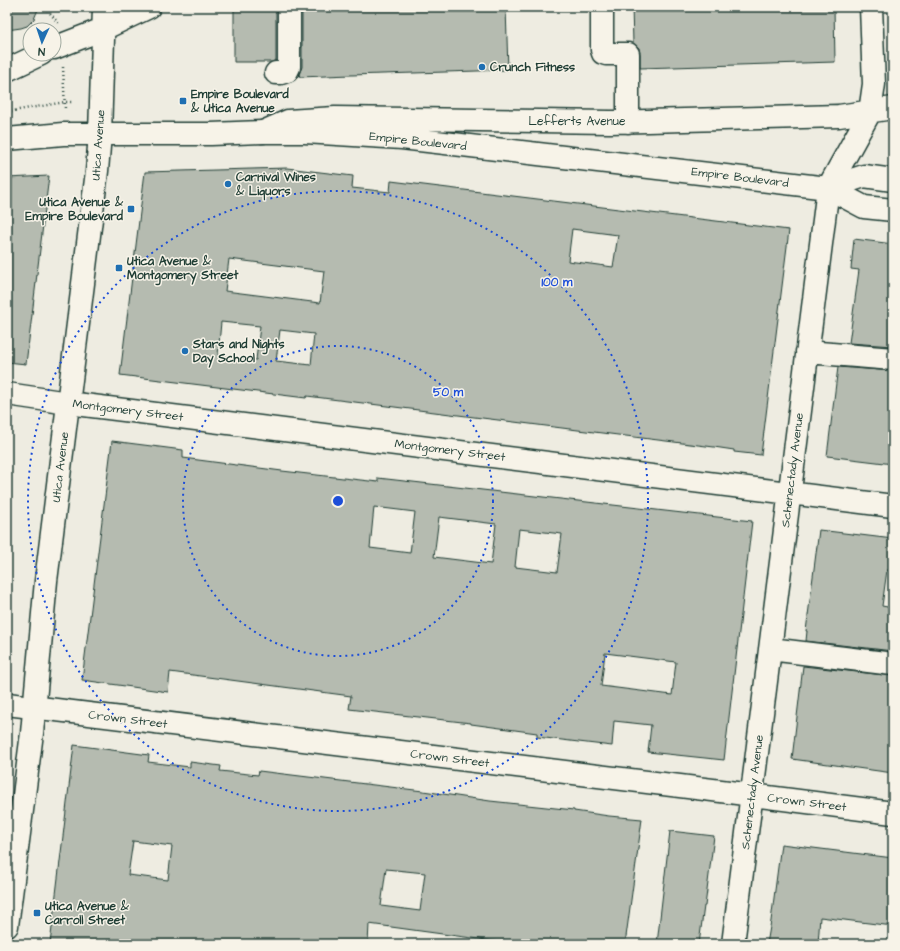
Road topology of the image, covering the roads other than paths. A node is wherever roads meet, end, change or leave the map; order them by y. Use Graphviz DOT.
graph roads {
  1 [pos="104,7"];
  2 [pos="149,7"];
  3 [pos="289,7"];
  4 [pos="602,7"];
  5 [pos="871,7"];
  6 [pos="103,29"];
  7 [pos="62,53"];
  8 [pos="24,62"];
  9 [pos="7,70"];
  10 [pos="276,73"];
  11 [pos="893,108"];
  12 [pos="870,112"];
  13 [pos="628,122"];
  14 [pos="263,132"];
  15 [pos="100,134"];
  16 [pos="7,139"];
  17 [pos="893,180"];
  18 [pos="828,188"];
  19 [pos="893,210"];
  20 [pos="808,344"];
  21 [pos="893,348"];
  22 [pos="893,359"];
  23 [pos="7,394"];
  24 [pos="68,403"];
  25 [pos="789,493"];
  26 [pos="893,506"];
  27 [pos="770,649"];
  28 [pos="893,664"];
  29 [pos="7,704"];
  30 [pos="35,708"];
  31 [pos="752,795"];
  32 [pos="893,813"];
  33 [pos="7,926"];
  34 [pos="733,944"];
  1 -- 6 [label="street, Utica Avenue"];
  2 -- 6 [label="street"];
  3 -- 10 [label="street"];
  4 -- 13 [label="street"];
  5 -- 12 [label="street, Schenectady Avenue"];
  6 -- 7 [label="street"];
  6 -- 15 [label="street, Utica Avenue"];
  8 -- 9 [label="street"];
  11 -- 12 [label="street, Lefferts Avenue"];
  12 -- 13 [label="street, Lefferts Avenue"];
  12 -- 18 [label="street, Schenectady Avenue"];
  13 -- 14 [label="street, Lefferts Avenue"];
  14 -- 15 [label="street, Empire Boulevard"];
  14 -- 18 [label="street, Empire Boulevard"];
  15 -- 16 [label="street, Empire Boulevard"];
  15 -- 24 [label="street, Utica Avenue"];
  17 -- 18 [label="street, Empire Boulevard"];
  18 -- 19 [label="street, Empire Boulevard"];
  18 -- 20 [label="street, Schenectady Avenue"];
  20 -- 21 [label="street"];
  20 -- 22 [label="street"];
  20 -- 25 [label="street, Schenectady Avenue"];
  23 -- 24 [label="street, Montgomery Street"];
  24 -- 25 [label="street, Montgomery Street"];
  24 -- 30 [label="street, Utica Avenue"];
  25 -- 26 [label="street, Montgomery Street"];
  25 -- 27 [label="street, Schenectady Avenue"];
  27 -- 28 [label="street"];
  27 -- 31 [label="street, Schenectady Avenue"];
  29 -- 30 [label="street, Crown Street"];
  30 -- 31 [label="street, Crown Street"];
  30 -- 33 [label="street, Utica Avenue"];
  31 -- 32 [label="street, Crown Street"];
  31 -- 34 [label="street, Schenectady Avenue"];
}
